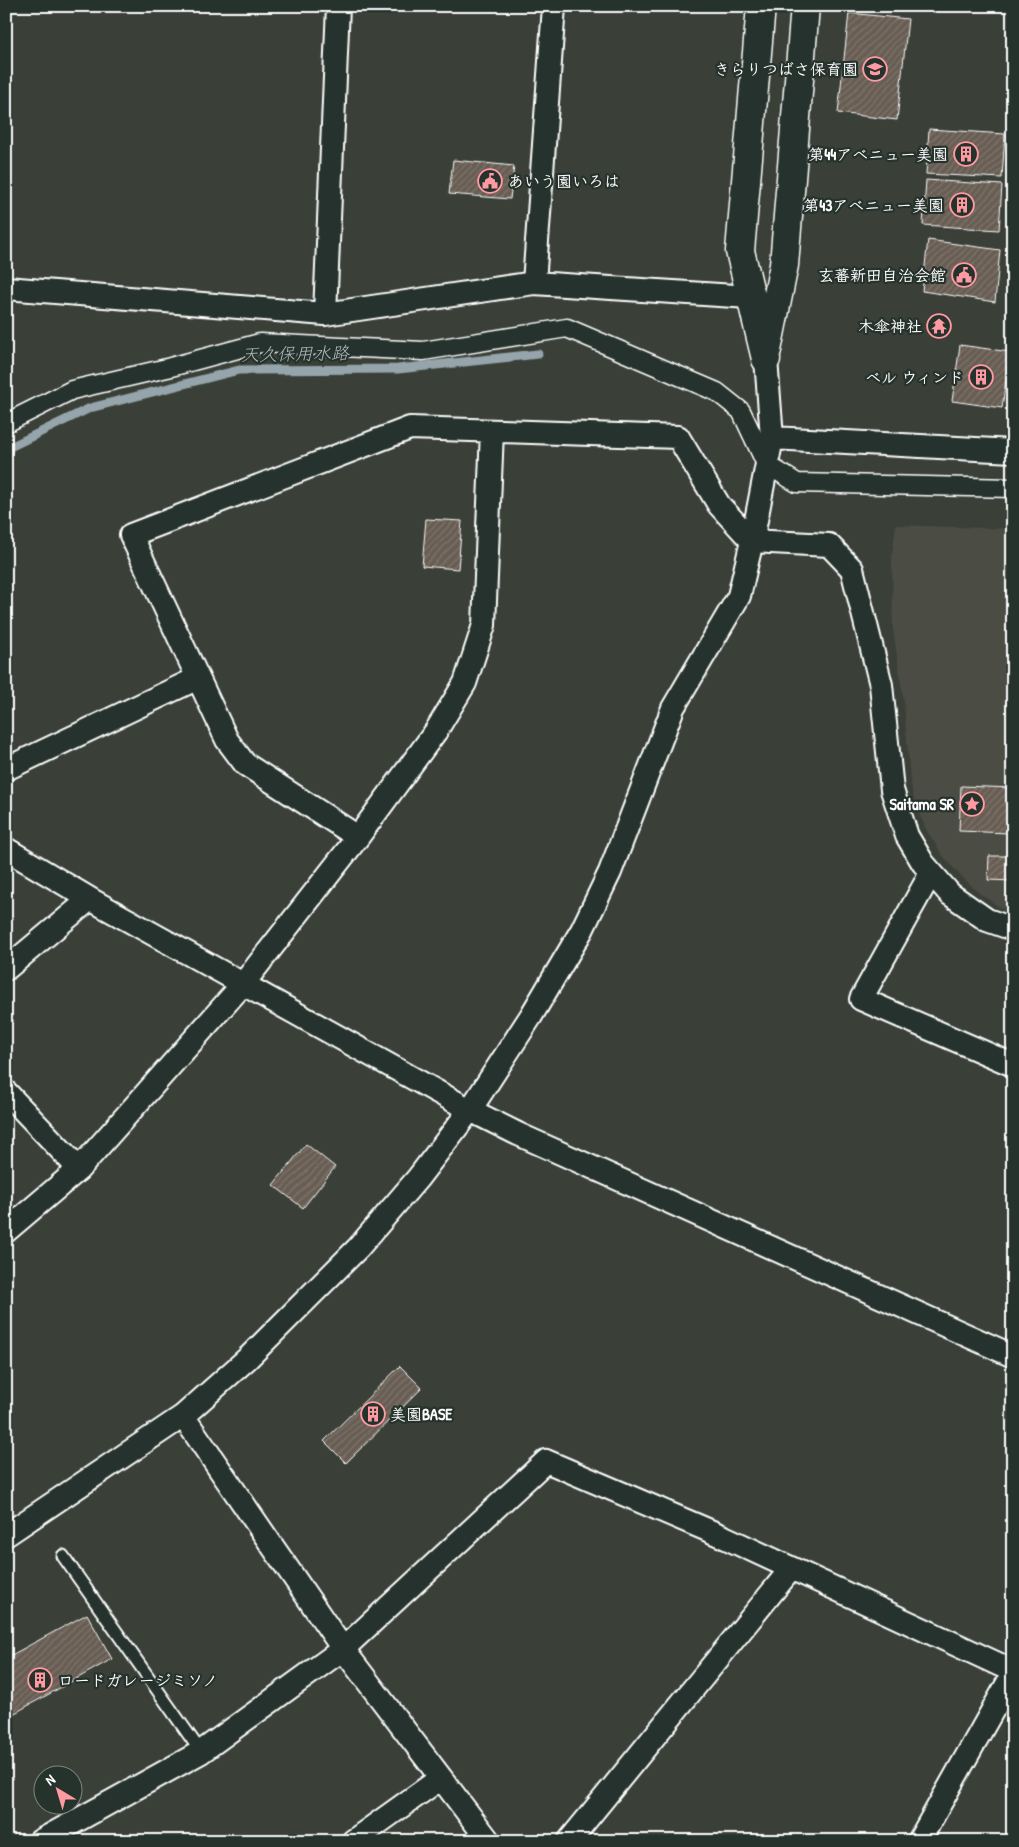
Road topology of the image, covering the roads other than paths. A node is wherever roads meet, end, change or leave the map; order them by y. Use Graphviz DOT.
graph roads {
  1 [pos="338,6"];
  2 [pos="554,6"];
  3 [pos="762,6"];
  4 [pos="805,6"];
  5 [pos="534,283"];
  6 [pos="6,288"];
  7 [pos="750,297"];
  8 [pos="325,314"];
  9 [pos="766,359"];
  10 [pos="6,423"];
  11 [pos="492,431"];
  12 [pos="772,438"];
  13 [pos="1013,451"];
  14 [pos="766,464"];
  15 [pos="1013,488"];
  16 [pos="752,541"];
  17 [pos="198,678"];
  18 [pos="6,769"];
  19 [pos="358,837"];
  20 [pos="6,849"];
  21 [pos="931,872"];
  22 [pos="90,899"];
  23 [pos="1013,929"];
  24 [pos="6,969"];
  25 [pos="243,984"];
  26 [pos="1013,1065"];
  27 [pos="8,1098"];
  28 [pos="470,1110"];
  29 [pos="79,1169"];
  30 [pos="6,1231"];
  31 [pos="1013,1356"];
  32 [pos="183,1416"];
  33 [pos="6,1535"];
  34 [pos="63,1556"];
  35 [pos="791,1568"];
  36 [pos="343,1649"];
  37 [pos="1013,1673"];
  38 [pos="201,1752"];
  39 [pos="441,1778"];
  40 [pos="40,1841"];
  41 [pos="353,1841"];
  42 [pos="489,1841"];
  43 [pos="569,1841"];
  44 [pos="920,1841"];
  1 -- 8 [label="street"];
  2 -- 5 [label="street"];
  3 -- 7 [label="street"];
  4 -- 9 [label="street"];
  5 -- 7 [label="street"];
  5 -- 8 [label="street"];
  6 -- 8 [label="street"];
  7 -- 9 [label="street"];
  9 -- 12 [label="street"];
  10 -- 14 [label="street"];
  11 -- 16 [label="street"];
  11 -- 17 [label="street"];
  11 -- 19 [label="street"];
  12 -- 13 [label="street"];
  12 -- 14 [label="street"];
  14 -- 15 [label="street"];
  14 -- 16 [label="street"];
  16 -- 21 [label="street"];
  16 -- 28 [label="street"];
  17 -- 18 [label="street"];
  17 -- 19 [label="street"];
  19 -- 25 [label="street"];
  20 -- 22 [label="street"];
  21 -- 23 [label="street"];
  21 -- 26 [label="street"];
  22 -- 24 [label="street"];
  22 -- 25 [label="street"];
  25 -- 28 [label="street"];
  25 -- 29 [label="street"];
  27 -- 29 [label="street"];
  28 -- 31 [label="street"];
  28 -- 32 [label="street"];
  29 -- 30 [label="street"];
  32 -- 33 [label="street"];
  32 -- 36 [label="street"];
  34 -- 38 [label="lane"];
  35 -- 36 [label="street"];
  35 -- 37 [label="street"];
  35 -- 43 [label="street"];
  36 -- 38 [label="street"];
  36 -- 39 [label="street"];
  37 -- 44 [label="street"];
  38 -- 40 [label="street"];
  39 -- 41 [label="street"];
  39 -- 42 [label="street"];
}
